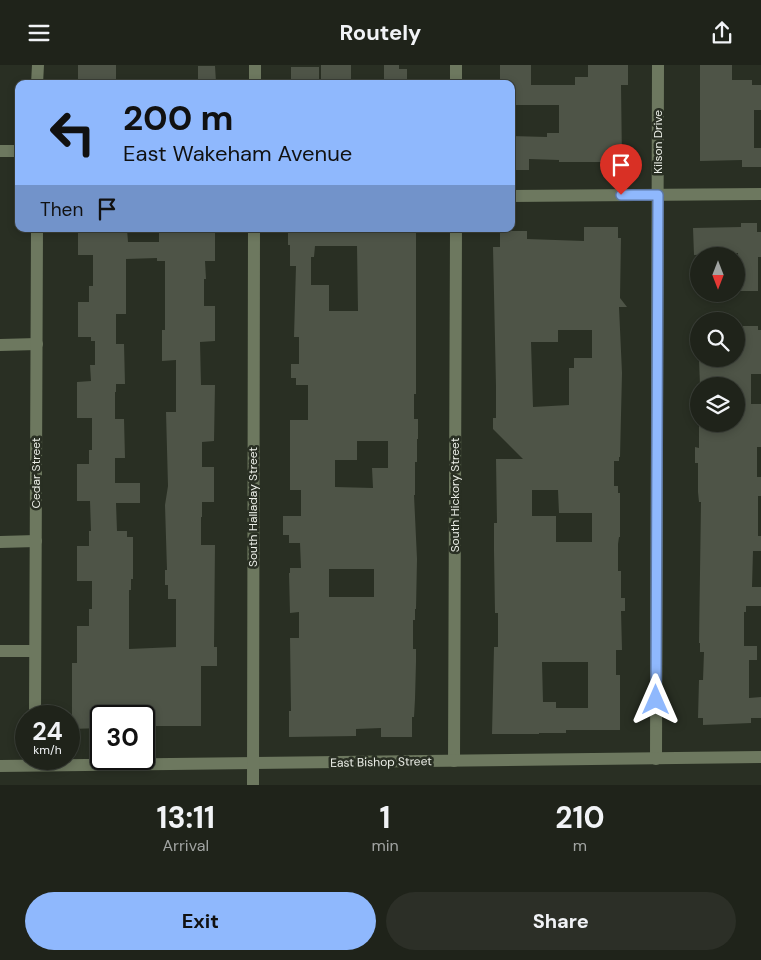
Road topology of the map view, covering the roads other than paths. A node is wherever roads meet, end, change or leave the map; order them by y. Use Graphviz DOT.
graph roads {
  1 [pos="38,65"];
  2 [pos="255,65"];
  3 [pos="456,65"];
  4 [pos="658,65"];
  5 [pos="38,80"];
  6 [pos="255,80"];
  7 [pos="456,80"];
  8 [pos="0,151"];
  9 [pos="15,151"];
  10 [pos="658,195"];
  11 [pos="761,195"];
  12 [pos="515,196"];
  13 [pos="37,232"];
  14 [pos="254,232"];
  15 [pos="456,232"];
  16 [pos="36,344"];
  17 [pos="0,345"];
  18 [pos="0,541"];
  19 [pos="36,541"];
  20 [pos="0,651"];
  21 [pos="35,651"];
  22 [pos="35,705"];
  23 [pos="761,757"];
  24 [pos="656,759"];
  25 [pos="454,761"];
  26 [pos="80,762"];
  27 [pos="253,763"];
  28 [pos="15,764"];
  29 [pos="0,766"];
  30 [pos="253,785"];
  1 -- 5 [label="street"];
  2 -- 6 [label="street"];
  3 -- 7 [label="street"];
  4 -- 10 [label="street, Kilson Drive"];
  8 -- 9 [label="street"];
  10 -- 11 [label="street"];
  10 -- 12 [label="street"];
  10 -- 24 [label="street, Kilson Drive"];
  13 -- 16 [label="street, Cedar Street"];
  14 -- 27 [label="street, South Halladay Street"];
  15 -- 25 [label="street, South Hickory Street"];
  16 -- 17 [label="street"];
  16 -- 19 [label="street, Cedar Street"];
  18 -- 19 [label="street"];
  19 -- 21 [label="street, Cedar Street"];
  20 -- 21 [label="street"];
  21 -- 22 [label="street, Cedar Street"];
  23 -- 24 [label="street, East Bishop Street"];
  24 -- 25 [label="street, East Bishop Street"];
  25 -- 27 [label="street, East Bishop Street"];
  26 -- 27 [label="street, East Bishop Street"];
  27 -- 30 [label="street, South Halladay Street"];
  28 -- 29 [label="street, East Bishop Street"];
}
